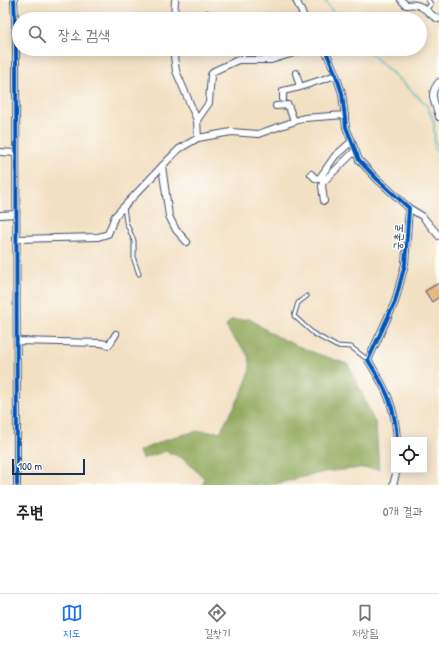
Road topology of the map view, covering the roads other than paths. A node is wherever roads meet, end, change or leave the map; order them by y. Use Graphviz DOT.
graph roads {
  1 [pos="14,0"];
  2 [pos="175,0"];
  3 [pos="296,0"];
  4 [pos="402,0"];
  5 [pos="428,0"];
  6 [pos="426,10"];
  7 [pos="15,12"];
  8 [pos="174,12"];
  9 [pos="302,12"];
  10 [pos="439,19"];
  11 [pos="16,56"];
  12 [pos="174,56"];
  13 [pos="284,56"];
  14 [pos="328,56"];
  15 [pos="296,73"];
  16 [pos="336,76"];
  17 [pos="439,82"];
  18 [pos="300,86"];
  19 [pos="283,100"];
  20 [pos="276,106"];
  21 [pos="345,115"];
  22 [pos="439,117"];
  23 [pos="197,120"];
  24 [pos="294,121"];
  25 [pos="198,138"];
  26 [pos="352,142"];
  27 [pos="355,151"];
  28 [pos="0,152"];
  29 [pos="16,153"];
  30 [pos="162,166"];
  31 [pos="310,174"];
  32 [pos="324,201"];
  33 [pos="124,207"];
  34 [pos="409,208"];
  35 [pos="16,214"];
  36 [pos="0,215"];
  37 [pos="439,236"];
  38 [pos="16,239"];
  39 [pos="187,242"];
  40 [pos="139,274"];
  41 [pos="307,296"];
  42 [pos="116,334"];
  43 [pos="17,341"];
  44 [pos="368,360"];
  45 [pos="397,437"];
  46 [pos="396,473"];
  47 [pos="17,485"];
  48 [pos="393,485"];
  1 -- 7 [label="street"];
  2 -- 8 [label="street"];
  3 -- 9 [label="street"];
  4 -- 6 [label="street"];
  5 -- 6 [label="lane"];
  6 -- 10 [label="street"];
  11 -- 29 [label="street"];
  12 -- 23 [label="street"];
  13 -- 23 [label="street"];
  14 -- 16 [label="street"];
  15 -- 18 [label="street"];
  16 -- 18 [label="street"];
  16 -- 21 [label="street"];
  17 -- 22 [label="street"];
  18 -- 19 [label="street"];
  20 -- 24 [label="street"];
  21 -- 24 [label="street"];
  21 -- 26 [label="street"];
  23 -- 25 [label="street"];
  24 -- 25 [label="street"];
  25 -- 30 [label="street"];
  26 -- 27 [label="street"];
  26 -- 31 [label="street"];
  27 -- 32 [label="street"];
  27 -- 34 [label="street"];
  28 -- 29 [label="street"];
  29 -- 35 [label="street"];
  30 -- 33 [label="street"];
  30 -- 39 [label="street"];
  33 -- 38 [label="street"];
  33 -- 40 [label="lane"];
  34 -- 37 [label="street"];
  34 -- 44 [label="street, 궁촌로"];
  35 -- 36 [label="street"];
  35 -- 38 [label="street"];
  38 -- 43 [label="street"];
  41 -- 44 [label="lane"];
  42 -- 43 [label="street"];
  43 -- 47 [label="street"];
  44 -- 45 [label="street"];
  46 -- 48 [label="street"];
}
